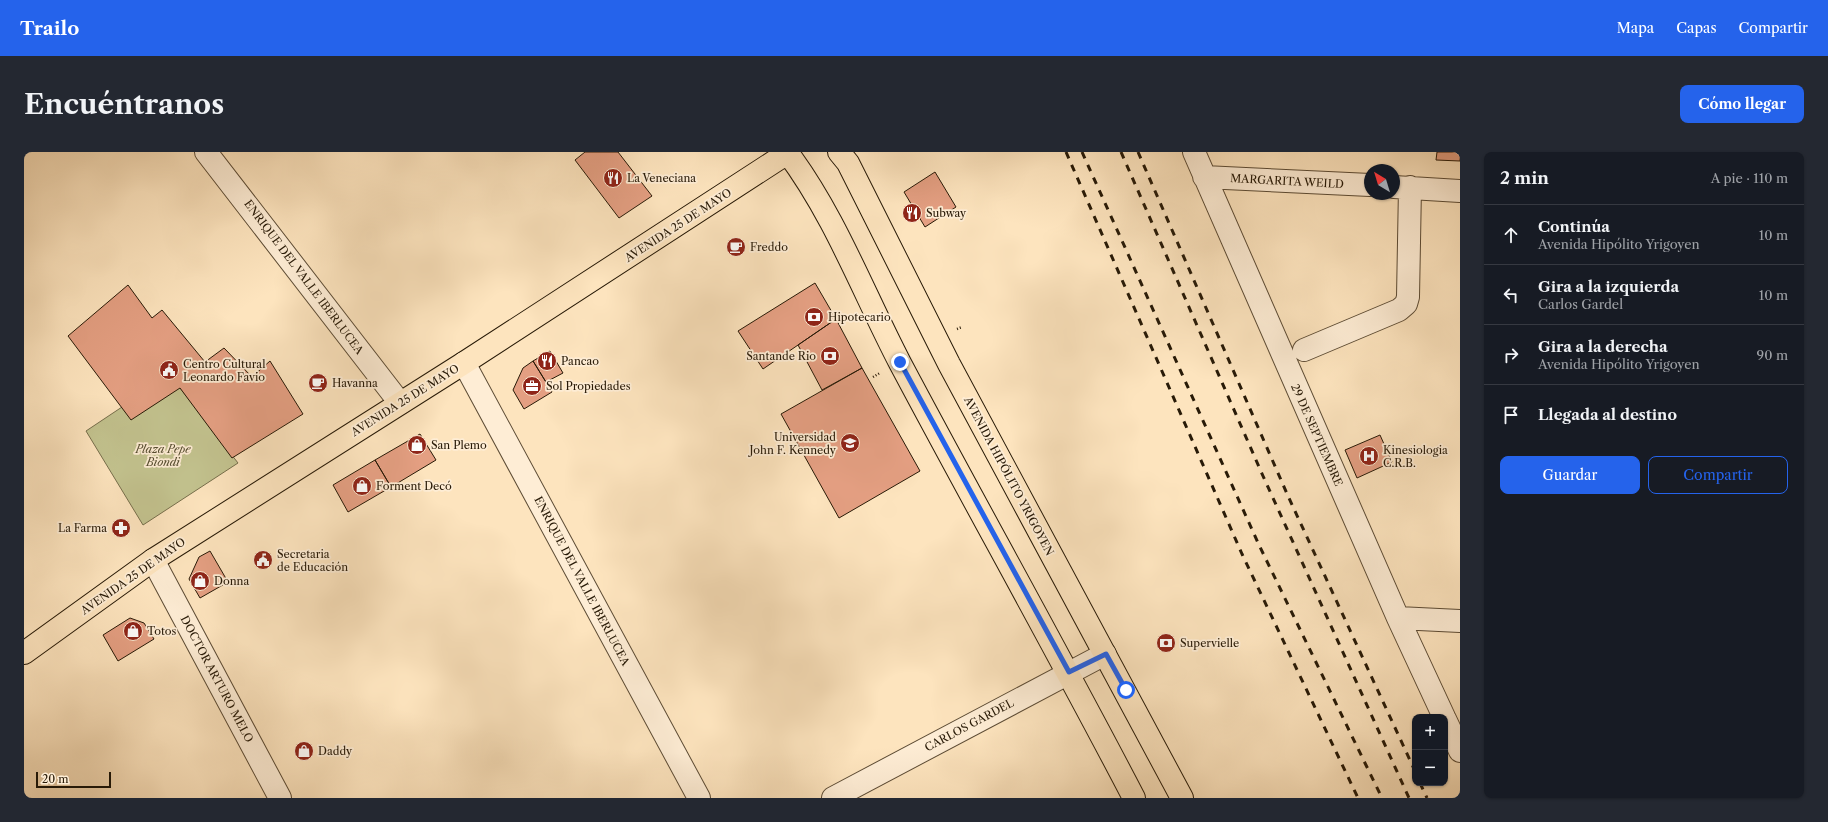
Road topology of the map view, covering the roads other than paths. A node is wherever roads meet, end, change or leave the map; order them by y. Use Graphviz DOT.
graph roads {
  1 [pos="206,152"];
  2 [pos="788,152"];
  3 [pos="839,152"];
  4 [pos="1194,152"];
  5 [pos="1204,177"];
  6 [pos="1364,185"];
  7 [pos="1402,187"];
  8 [pos="1460,191"];
  9 [pos="1304,350"];
  10 [pos="464,364"];
  11 [pos="400,403"];
  12 [pos="153,560"];
  13 [pos="1398,618"];
  14 [pos="1460,621"];
  15 [pos="26,649"];
  16 [pos="1106,654"];
  17 [pos="1069,672"];
  18 [pos="1442,714"];
  19 [pos="1448,726"];
  20 [pos="1460,751"];
  21 [pos="280,798"];
  22 [pos="699,798"];
  23 [pos="833,798"];
  24 [pos="1134,798"];
  25 [pos="1182,798"];
  1 -- 11 [label="street, ENRIQUE DEL VALLE IBERLUCEA"];
  2 -- 10 [label="main road, AVENIDA 25 DE MAYO"];
  2 -- 17 [label="main road"];
  3 -- 16 [label="main road, AVENIDA HIPÓLITO YRIGOYEN"];
  4 -- 5 [label="street, 29 DE SEPTIEMBRE"];
  5 -- 6 [label="street, MARGARITA WEILD"];
  5 -- 13 [label="street, 29 DE SEPTIEMBRE"];
  7 -- 8 [label="street"];
  7 -- 9 [label="street"];
  10 -- 11 [label="main road, AVENIDA 25 DE MAYO"];
  10 -- 22 [label="street, ENRIQUE DEL VALLE IBERLUCEA"];
  11 -- 12 [label="main road, AVENIDA 25 DE MAYO"];
  12 -- 15 [label="main road, AVENIDA 25 DE MAYO"];
  12 -- 21 [label="street, DOCTOR ARTURO MELO"];
  13 -- 14 [label="street"];
  13 -- 18 [label="street, 29 DE SEPTIEMBRE"];
  16 -- 17 [label="street, CARLOS GARDEL"];
  16 -- 25 [label="main road, AVENIDA HIPÓLITO YRIGOYEN"];
  17 -- 23 [label="street, CARLOS GARDEL"];
  17 -- 24 [label="main road"];
  19 -- 20 [label="street, 29 DE SEPTIEMBRE"];
}
